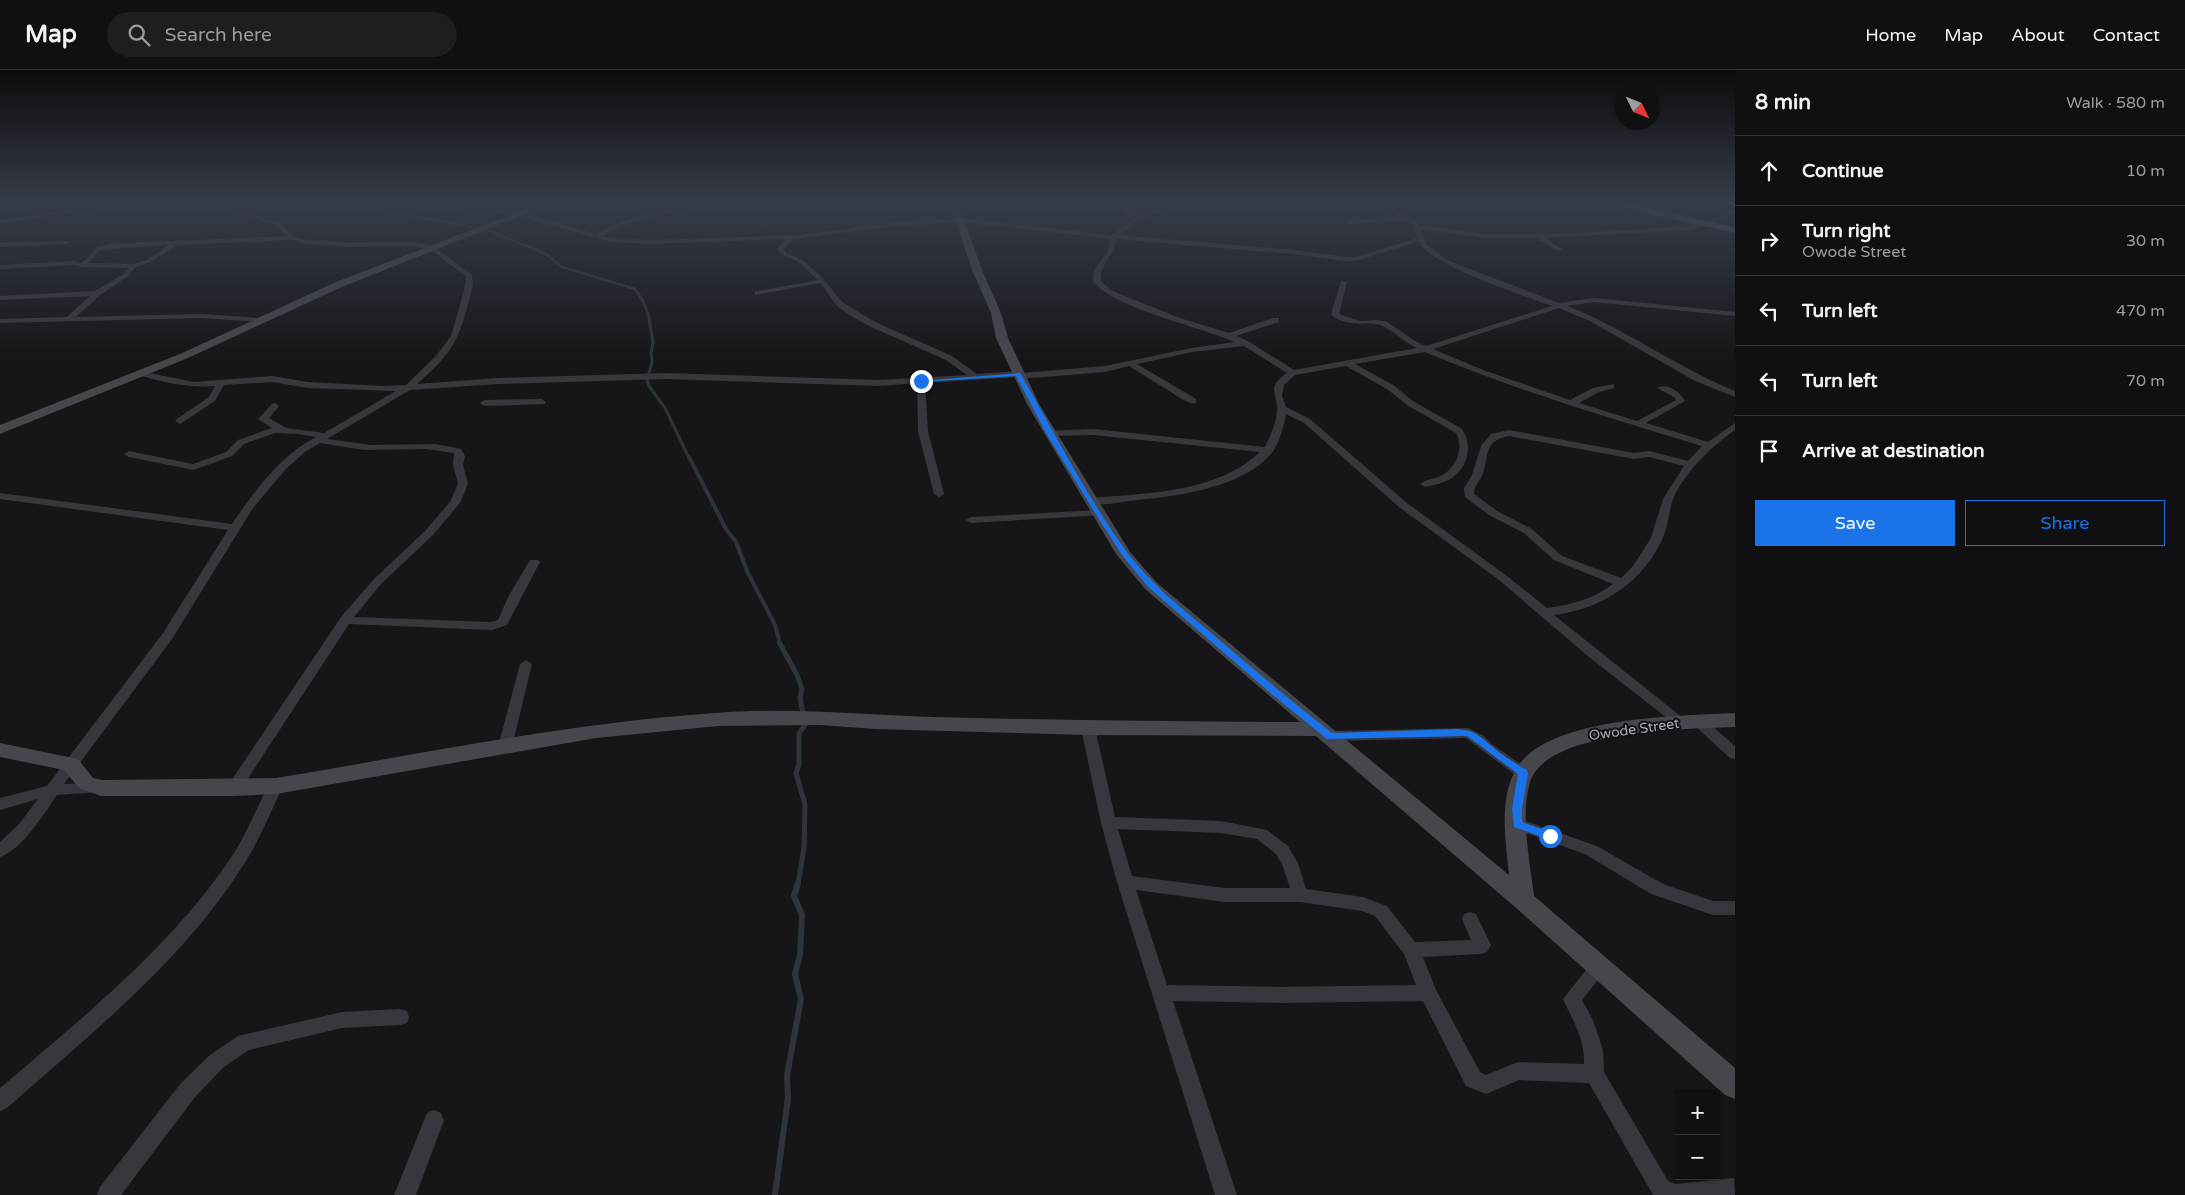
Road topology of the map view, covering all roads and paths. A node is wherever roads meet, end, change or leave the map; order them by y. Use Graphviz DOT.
graph roads {
  1 [pos="93,256"];
  2 [pos="157,256"];
  3 [pos="413,256"];
  4 [pos="442,256"];
  5 [pos="788,256"];
  6 [pos="972,256"];
  7 [pos="1108,256"];
  8 [pos="1314,256"];
  9 [pos="1367,256"];
  10 [pos="1437,256"];
  11 [pos="82,265"];
  12 [pos="134,266"];
  13 [pos="0,267"];
  14 [pos="823,281"];
  15 [pos="1343,282"];
  16 [pos="97,293"];
  17 [pos="758,293"];
  18 [pos="0,298"];
  19 [pos="1562,306"];
  20 [pos="1735,314"];
  21 [pos="69,320"];
  22 [pos="258,320"];
  23 [pos="1276,320"];
  24 [pos="0,321"];
  25 [pos="1229,336"];
  26 [pos="1245,343"];
  27 [pos="1426,349"];
  28 [pos="1131,364"];
  29 [pos="1348,364"];
  30 [pos="1293,372"];
  31 [pos="142,373"];
  32 [pos="1019,375"];
  33 [pos="975,377"];
  34 [pos="921,381"];
  35 [pos="222,382"];
  36 [pos="1611,386"];
  37 [pos="406,388"];
  38 [pos="1661,388"];
  39 [pos="1735,394"];
  40 [pos="489,395"];
  41 [pos="1193,401"];
  42 [pos="542,402"];
  43 [pos="1572,404"];
  44 [pos="275,406"];
  45 [pos="1282,408"];
  46 [pos="180,421"];
  47 [pos="1638,424"];
  48 [pos="1735,426"];
  49 [pos="282,429"];
  50 [pos="0,430"];
  51 [pos="1049,433"];
  52 [pos="320,438"];
  53 [pos="1708,445"];
  54 [pos="1267,450"];
  55 [pos="129,454"];
  56 [pos="1690,465"];
  57 [pos="1425,484"];
  58 [pos="939,494"];
  59 [pos="0,496"];
  60 [pos="1095,507"];
  61 [pos="971,520"];
  62 [pos="234,528"];
  63 [pos="534,562"];
  64 [pos="1621,583"];
  65 [pos="1545,612"];
  66 [pos="345,620"];
  67 [pos="526,664"];
  68 [pos="1735,720"];
  69 [pos="1690,722"];
  70 [pos="1088,728"];
  71 [pos="1324,733"];
  72 [pos="505,747"];
  73 [pos="0,750"];
  74 [pos="1735,754"];
  75 [pos="71,764"];
  76 [pos="1523,773"];
  77 [pos="276,786"];
  78 [pos="101,788"];
  79 [pos="234,788"];
  80 [pos="52,790"];
  81 [pos="0,804"];
  82 [pos="1109,823"];
  83 [pos="1517,824"];
  84 [pos="0,851"];
  85 [pos="1124,882"];
  86 [pos="1300,895"];
  87 [pos="1523,900"];
  88 [pos="1735,908"];
  89 [pos="1470,919"];
  90 [pos="1410,950"];
  91 [pos="1599,966"];
  92 [pos="1428,992"];
  93 [pos="1160,993"];
  94 [pos="400,1017"];
  95 [pos="1594,1074"];
  96 [pos="1735,1086"];
  97 [pos="0,1101"];
  98 [pos="434,1120"];
  99 [pos="1734,1189"];
  100 [pos="108,1195"];
  101 [pos="405,1195"];
  102 [pos="1226,1195"];
  103 [pos="1674,1195"];
  1 -- 11 [label="street"];
  2 -- 12 [label="street"];
  3 -- 22 [label="main road"];
  4 -- 37 [label="street"];
  5 -- 14 [label="street"];
  6 -- 32 [label="main road"];
  7 -- 25 [label="street"];
  8 -- 9 [label="street"];
  10 -- 19 [label="street"];
  11 -- 12 [label="street"];
  11 -- 13 [label="street"];
  12 -- 16 [label="street"];
  14 -- 17 [label="street"];
  14 -- 33 [label="street"];
  15 -- 27 [label="street"];
  16 -- 18 [label="street"];
  16 -- 21 [label="street"];
  19 -- 20 [label="street"];
  19 -- 27 [label="street"];
  19 -- 39 [label="street"];
  21 -- 22 [label="street"];
  21 -- 24 [label="street"];
  22 -- 31 [label="main road"];
  23 -- 25 [label="street"];
  25 -- 26 [label="street"];
  26 -- 28 [label="street"];
  26 -- 30 [label="street"];
  27 -- 29 [label="street"];
  27 -- 43 [label="street"];
  28 -- 32 [label="street"];
  28 -- 41 [label="street"];
  29 -- 30 [label="street"];
  29 -- 57 [label="street"];
  30 -- 45 [label="street"];
  31 -- 35 [label="street"];
  31 -- 50 [label="main road"];
  32 -- 33 [label="street"];
  32 -- 51 [label="main road"];
  33 -- 34 [label="street"];
  34 -- 40 [label="street"];
  34 -- 58 [label="street"];
  35 -- 37 [label="street"];
  35 -- 46 [label="street"];
  36 -- 43 [label="street"];
  37 -- 40 [label="street"];
  37 -- 52 [label="street"];
  38 -- 47 [label="street"];
  40 -- 42 [label="street"];
  43 -- 47 [label="street"];
  44 -- 49 [label="street"];
  45 -- 54 [label="street"];
  45 -- 65 [label="street"];
  47 -- 53 [label="street"];
  48 -- 53 [label="street"];
  49 -- 52 [label="street"];
  49 -- 55 [label="street"];
  51 -- 54 [label="street"];
  51 -- 60 [label="main road"];
  52 -- 62 [label="street"];
  52 -- 66 [label="street"];
  53 -- 56 [label="street"];
  54 -- 60 [label="street"];
  56 -- 64 [label="street"];
  56 -- 64 [label="street"];
  59 -- 62 [label="street"];
  60 -- 61 [label="street"];
  60 -- 71 [label="main road"];
  62 -- 75 [label="street"];
  63 -- 66 [label="street"];
  64 -- 65 [label="street"];
  65 -- 69 [label="street"];
  66 -- 79 [label="street"];
  67 -- 72 [label="street"];
  68 -- 69 [label="main road, Owode Street"];
  69 -- 74 [label="street"];
  69 -- 76 [label="main road, Owode Street"];
  70 -- 71 [label="main road"];
  70 -- 72 [label="main road"];
  70 -- 82 [label="street"];
  71 -- 76 [label="street"];
  71 -- 87 [label="main road"];
  72 -- 77 [label="main road"];
  73 -- 75 [label="main road"];
  75 -- 78 [label="main road"];
  75 -- 80 [label="street"];
  76 -- 83 [label="main road"];
  77 -- 79 [label="main road"];
  77 -- 97 [label="street"];
  78 -- 79 [label="main road"];
  78 -- 80 [label="street"];
  80 -- 81 [label="street"];
  80 -- 84 [label="street"];
  82 -- 85 [label="street"];
  82 -- 86 [label="street"];
  83 -- 87 [label="main road"];
  83 -- 88 [label="street"];
  85 -- 86 [label="street"];
  85 -- 93 [label="street"];
  86 -- 90 [label="street"];
  87 -- 91 [label="main road"];
  89 -- 90 [label="street"];
  90 -- 92 [label="street"];
  91 -- 95 [label="street"];
  91 -- 96 [label="main road"];
  92 -- 93 [label="street"];
  92 -- 95 [label="street"];
  93 -- 102 [label="street"];
  94 -- 100 [label="street"];
  95 -- 103 [label="street"];
  98 -- 101 [label="street"];
  99 -- 103 [label="street"];
}
